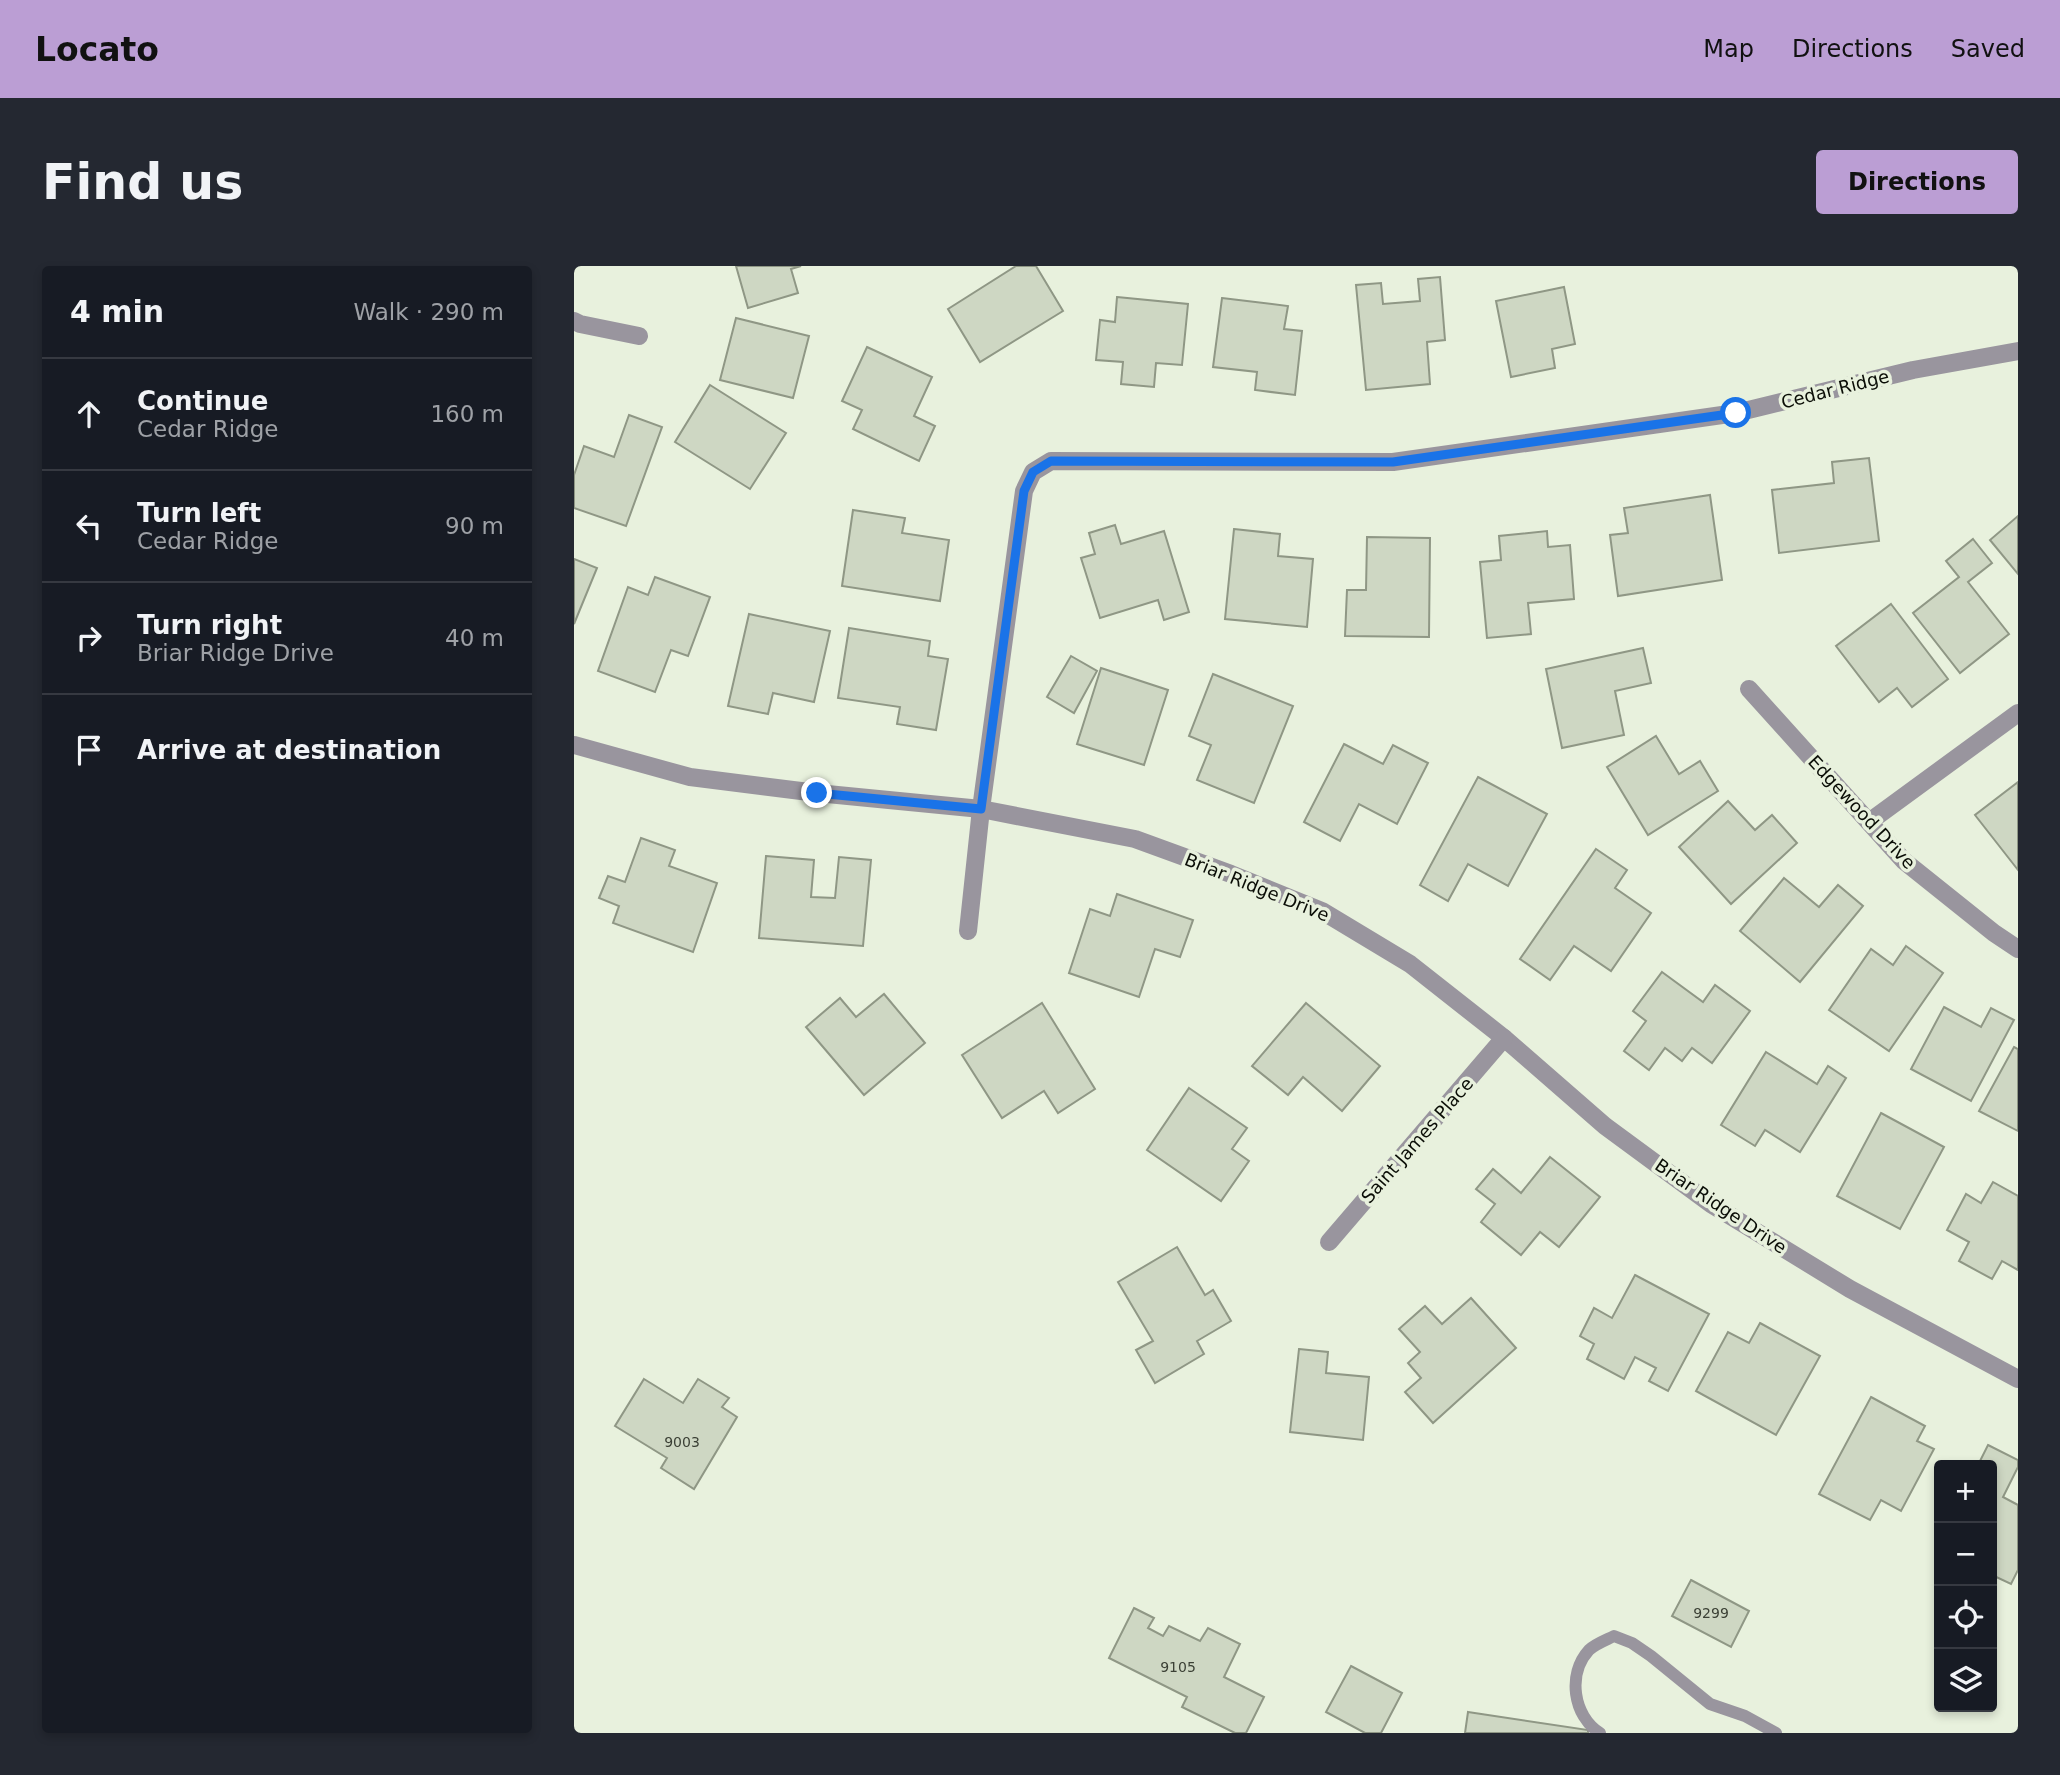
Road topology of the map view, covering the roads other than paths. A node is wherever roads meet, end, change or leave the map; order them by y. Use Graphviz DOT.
graph roads {
  1 [pos="574,321"];
  2 [pos="639,336"];
  3 [pos="2018,351"];
  4 [pos="1749,689"];
  5 [pos="2018,713"];
  6 [pos="574,745"];
  7 [pos="981,809"];
  8 [pos="1870,822"];
  9 [pos="968,931"];
  10 [pos="2018,949"];
  11 [pos="1504,1038"];
  12 [pos="1329,1242"];
  13 [pos="2018,1379"];
  14 [pos="1600,1733"];
  15 [pos="1776,1733"];
  1 -- 2 [label="street"];
  3 -- 7 [label="street, Cedar Ridge"];
  4 -- 8 [label="street, Edgewood Drive"];
  5 -- 8 [label="street"];
  6 -- 7 [label="street, Briar Ridge Drive"];
  7 -- 9 [label="street, Cedar Ridge"];
  7 -- 11 [label="street, Briar Ridge Drive"];
  8 -- 10 [label="street, Edgewood Drive"];
  11 -- 12 [label="street, Saint James Place"];
  11 -- 13 [label="street, Briar Ridge Drive"];
  14 -- 15 [label="lane"];
}
